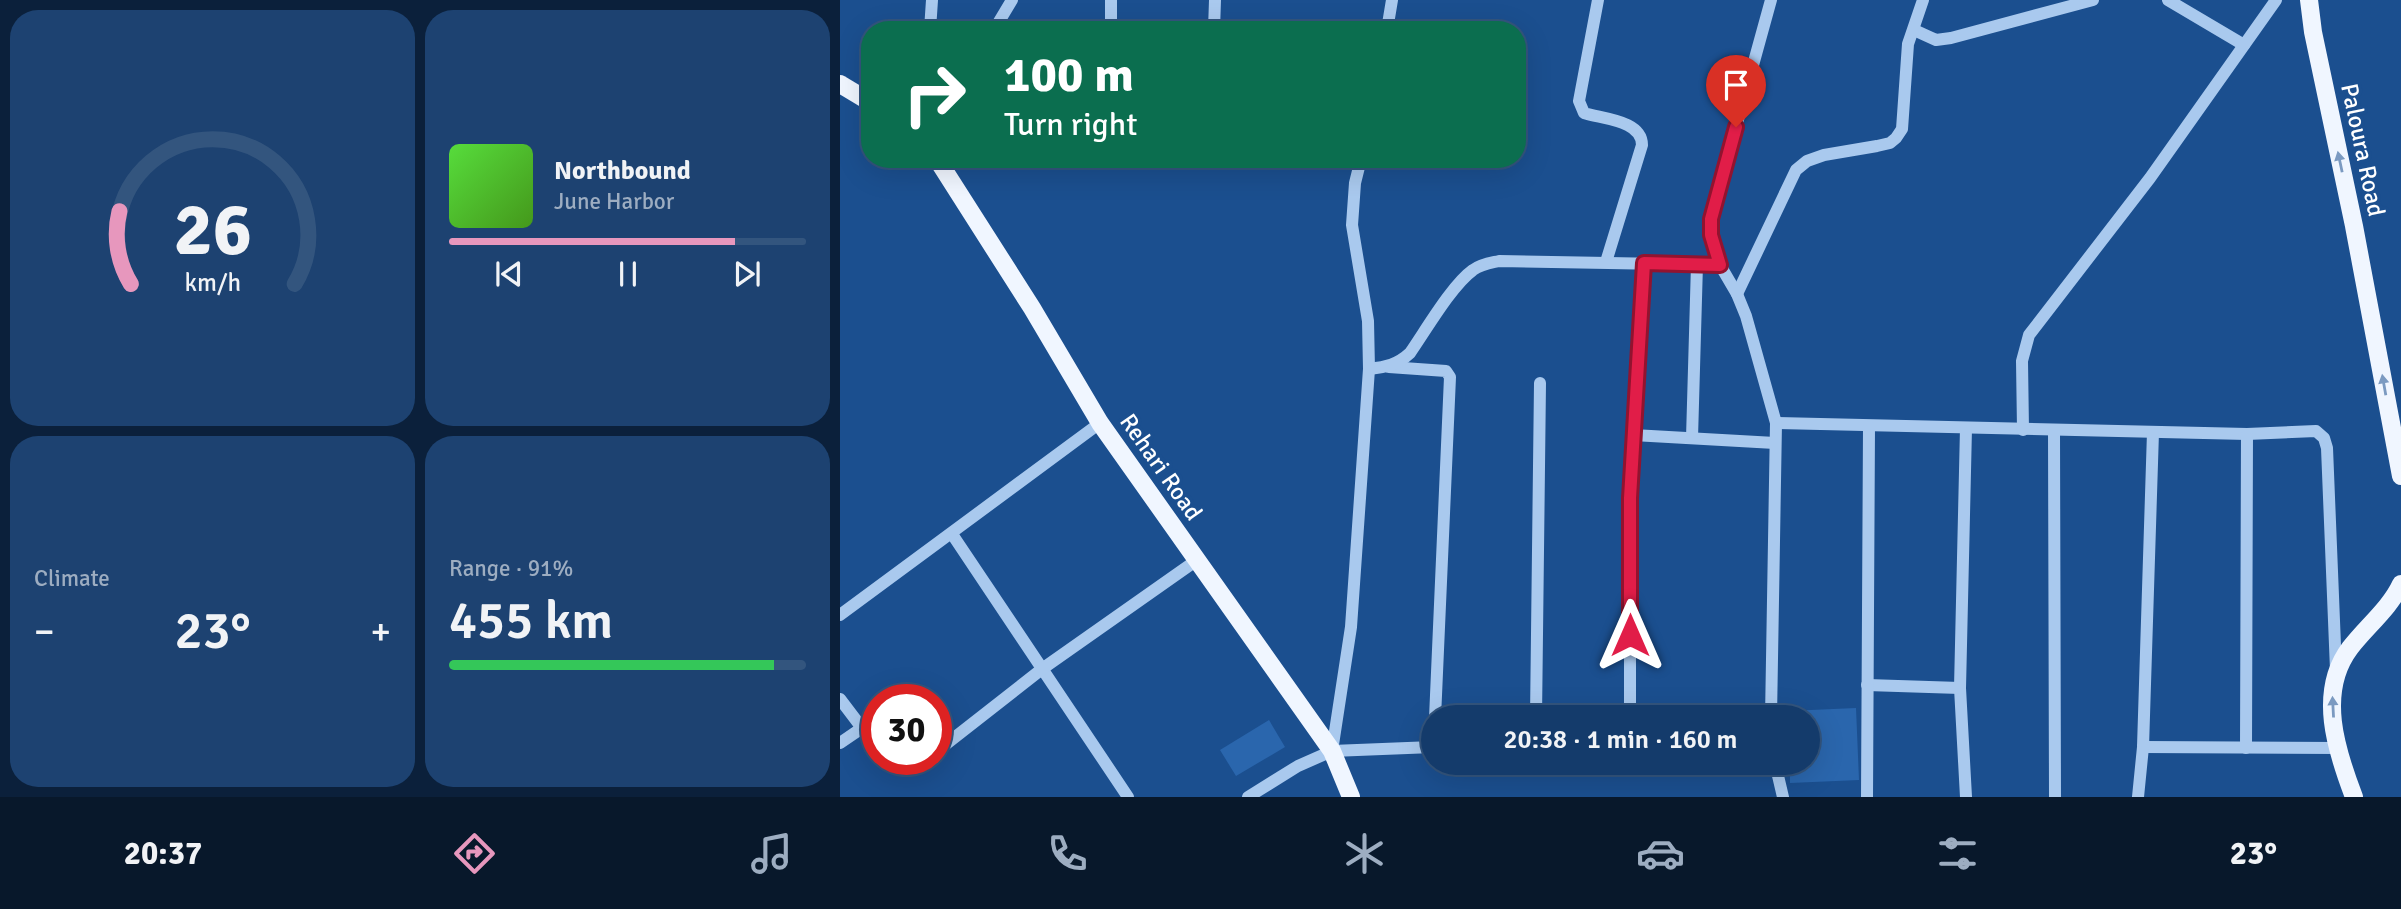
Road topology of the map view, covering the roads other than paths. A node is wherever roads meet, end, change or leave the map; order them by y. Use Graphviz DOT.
graph roads {
  1 [pos="932,0"];
  2 [pos="1012,0"];
  3 [pos="1111,0"];
  4 [pos="1215,0"];
  5 [pos="1392,0"];
  6 [pos="1598,0"];
  7 [pos="1771,0"];
  8 [pos="1923,0"];
  9 [pos="2093,0"];
  10 [pos="2168,0"];
  11 [pos="2276,0"];
  12 [pos="2309,0"];
  13 [pos="931,21"];
  14 [pos="999,21"];
  15 [pos="1111,21"];
  16 [pos="1214,21"];
  17 [pos="1388,21"];
  18 [pos="1914,30"];
  19 [pos="2244,46"];
  20 [pos="840,84"];
  21 [pos="861,97"];
  22 [pos="943,168"];
  23 [pos="1359,168"];
  24 [pos="1606,262"];
  25 [pos="1644,263"];
  26 [pos="1697,264"];
  27 [pos="1720,265"];
  28 [pos="1737,294"];
  29 [pos="1389,367"];
  30 [pos="1369,369"];
  31 [pos="1540,383"];
  32 [pos="1776,423"];
  33 [pos="1100,424"];
  34 [pos="1869,427"];
  35 [pos="1966,428"];
  36 [pos="2023,430"];
  37 [pos="2054,431"];
  38 [pos="2153,432"];
  39 [pos="2247,434"];
  40 [pos="1633,435"];
  41 [pos="1692,438"];
  42 [pos="1775,443"];
  43 [pos="2401,476"];
  44 [pos="952,534"];
  45 [pos="1197,560"];
  46 [pos="2401,584"];
  47 [pos="840,615"];
  48 [pos="1042,669"];
  49 [pos="2336,671"];
  50 [pos="1867,685"];
  51 [pos="1960,688"];
  52 [pos="840,699"];
  53 [pos="1436,705"];
  54 [pos="1536,705"];
  55 [pos="1630,705"];
  56 [pos="1771,705"];
  57 [pos="861,727"];
  58 [pos="861,729"];
  59 [pos="952,739"];
  60 [pos="840,743"];
  61 [pos="1421,747"];
  62 [pos="2144,747"];
  63 [pos="2246,748"];
  64 [pos="2337,748"];
  65 [pos="1332,751"];
  66 [pos="1778,775"];
  67 [pos="1128,797"];
  68 [pos="1248,797"];
  69 [pos="1351,797"];
  70 [pos="1783,797"];
  71 [pos="1867,797"];
  72 [pos="1966,797"];
  73 [pos="2055,797"];
  74 [pos="2138,797"];
  75 [pos="2354,797"];
  1 -- 13 [label="street"];
  2 -- 14 [label="street"];
  3 -- 15 [label="street"];
  4 -- 16 [label="street"];
  5 -- 17 [label="street"];
  6 -- 24 [label="street"];
  7 -- 27 [label="street"];
  8 -- 18 [label="street"];
  9 -- 18 [label="street"];
  10 -- 19 [label="street"];
  11 -- 19 [label="street"];
  43 -- 12 [label="main road, Paloura Road, one-way"];
  18 -- 28 [label="street"];
  19 -- 36 [label="street"];
  20 -- 21 [label="main road"];
  22 -- 33 [label="main road, Rehari Road"];
  23 -- 30 [label="street"];
  24 -- 25 [label="street"];
  24 -- 29 [label="street"];
  25 -- 26 [label="street"];
  25 -- 40 [label="street"];
  26 -- 27 [label="street"];
  26 -- 41 [label="street"];
  27 -- 28 [label="street"];
  28 -- 32 [label="street"];
  29 -- 30 [label="street"];
  29 -- 53 [label="street"];
  30 -- 65 [label="street"];
  31 -- 54 [label="street"];
  32 -- 34 [label="street"];
  32 -- 42 [label="street"];
  33 -- 44 [label="street"];
  33 -- 45 [label="main road, Rehari Road"];
  34 -- 35 [label="street"];
  34 -- 50 [label="street"];
  35 -- 36 [label="street"];
  35 -- 51 [label="street"];
  36 -- 37 [label="street"];
  37 -- 38 [label="street"];
  37 -- 73 [label="street"];
  38 -- 39 [label="street"];
  38 -- 62 [label="street"];
  39 -- 49 [label="street"];
  39 -- 63 [label="street"];
  40 -- 41 [label="street"];
  40 -- 55 [label="street"];
  41 -- 42 [label="street"];
  42 -- 56 [label="street"];
  44 -- 47 [label="street"];
  44 -- 48 [label="street"];
  45 -- 48 [label="street"];
  45 -- 65 [label="main road, Rehari Road"];
  46 -- 49 [label="main road"];
  48 -- 59 [label="street"];
  48 -- 67 [label="street"];
  64 -- 49 [label="main road, one-way"];
  50 -- 51 [label="street"];
  50 -- 71 [label="street"];
  51 -- 72 [label="street"];
  52 -- 57 [label="street"];
  58 -- 60 [label="street"];
  61 -- 65 [label="street"];
  62 -- 63 [label="street"];
  62 -- 74 [label="street"];
  63 -- 64 [label="street"];
  64 -- 75 [label="main road"];
  65 -- 68 [label="street"];
  65 -- 69 [label="main road, Rehari Road"];
  66 -- 70 [label="street"];
}
